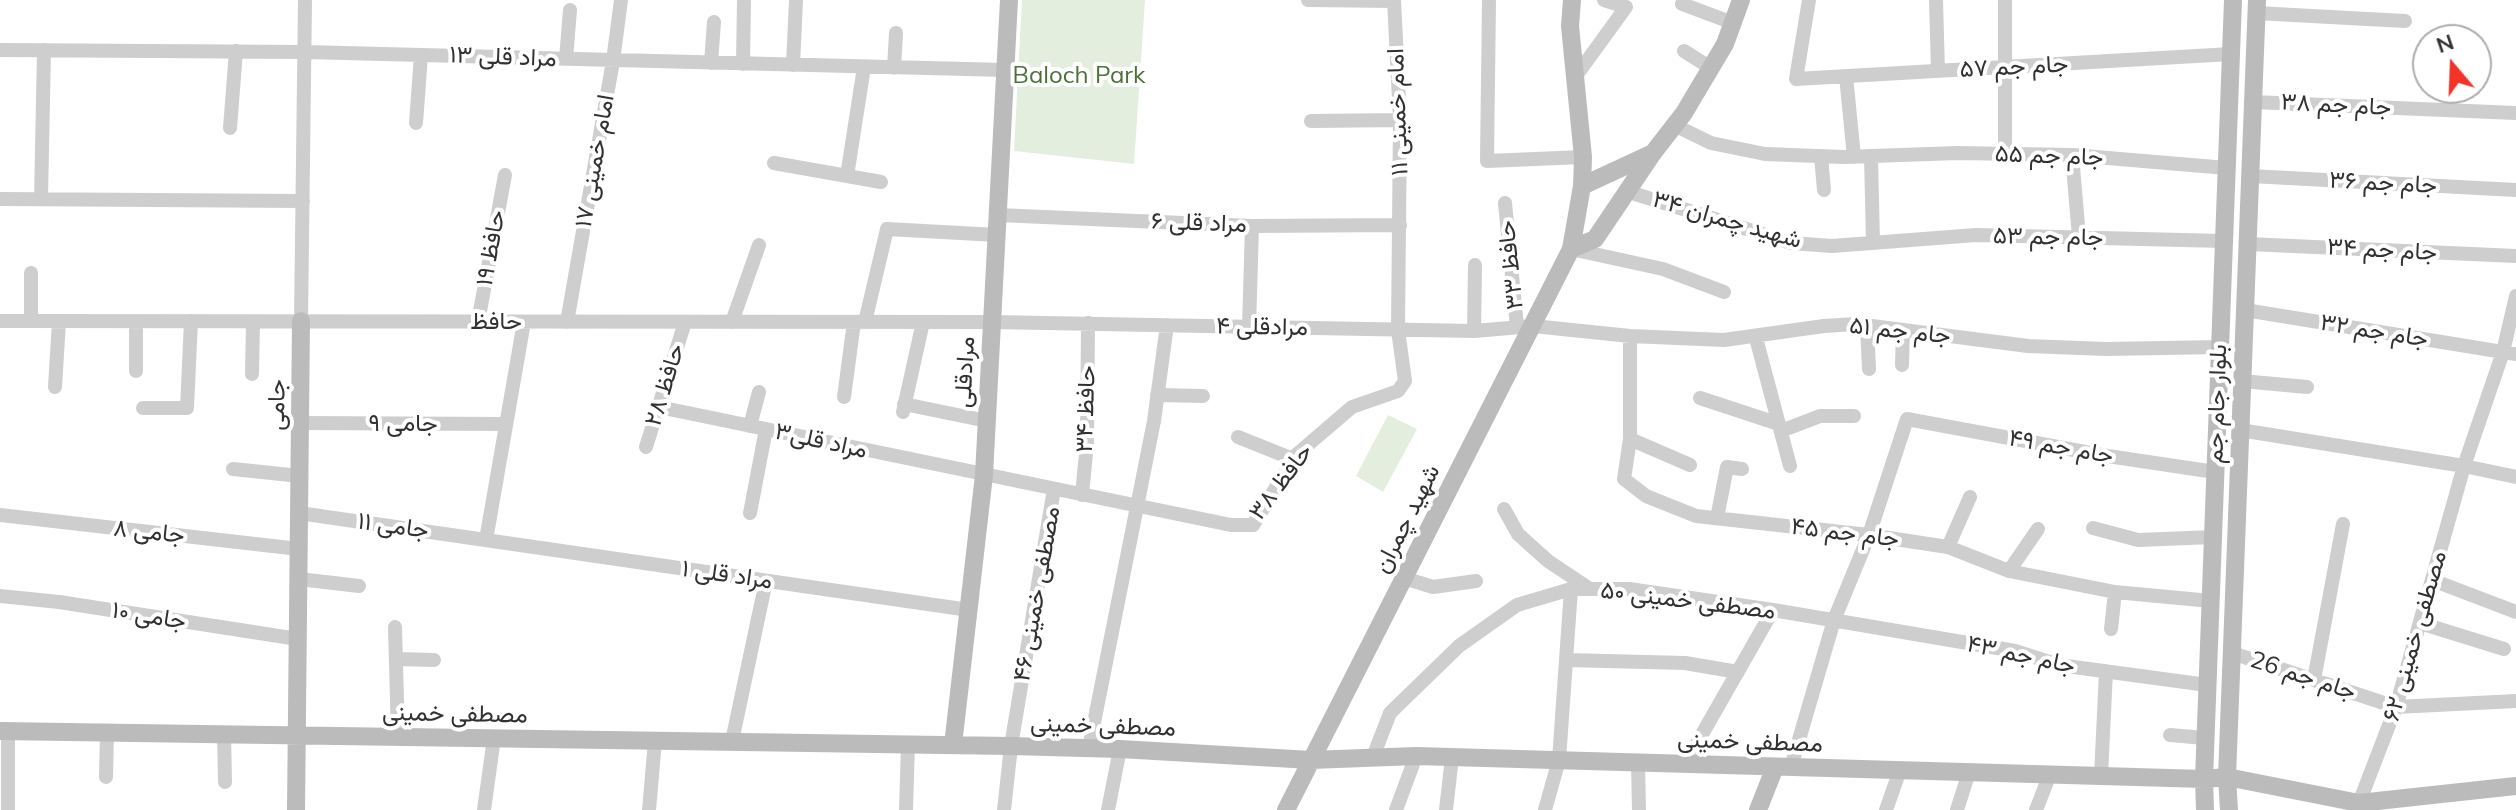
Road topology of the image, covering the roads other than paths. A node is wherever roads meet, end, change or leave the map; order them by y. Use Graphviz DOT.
graph roads {
  1 [pos="305,0"];
  2 [pos="621,0"];
  3 [pos="744,0"];
  4 [pos="796,0"];
  5 [pos="1009,0"];
  6 [pos="1308,0"];
  7 [pos="1489,0"];
  8 [pos="1572,0"];
  9 [pos="1604,0"];
  10 [pos="1741,0"];
  11 [pos="1809,0"];
  12 [pos="1936,0"];
  13 [pos="2005,0"];
  14 [pos="2233,0"];
  15 [pos="1394,1"];
  16 [pos="1682,4"];
  17 [pos="2256,6"];
  18 [pos="570,10"];
  19 [pos="2405,21"];
  20 [pos="714,22"];
  21 [pos="1733,23"];
  22 [pos="896,33"];
  23 [pos="0,50"];
  24 [pos="44,50"];
  25 [pos="236,51"];
  26 [pos="1684,51"];
  27 [pos="305,52"];
  28 [pos="2231,54"];
  29 [pos="421,55"];
  30 [pos="566,59"];
  31 [pos="613,61"];
  32 [pos="711,63"];
  33 [pos="743,64"];
  34 [pos="793,65"];
  35 [pos="864,67"];
  36 [pos="2005,67"];
  37 [pos="894,68"];
  38 [pos="1711,68"];
  39 [pos="1005,70"];
  40 [pos="1938,71"];
  41 [pos="1576,76"];
  42 [pos="1846,76"];
  43 [pos="2253,102"];
  44 [pos="2516,113"];
  45 [pos="1400,120"];
  46 [pos="1311,121"];
  47 [pos="416,123"];
  48 [pos="1674,125"];
  49 [pos="230,128"];
  50 [pos="1653,153"];
  51 [pos="2005,154"];
  52 [pos="2072,155"];
  53 [pos="1821,156"];
  54 [pos="1871,156"];
  55 [pos="1583,157"];
  56 [pos="1854,157"];
  57 [pos="774,163"];
  58 [pos="2227,168"];
  59 [pos="505,175"];
  60 [pos="847,176"];
  61 [pos="2250,176"];
  62 [pos="881,182"];
  63 [pos="1582,186"];
  64 [pos="1824,190"];
  65 [pos="2516,190"];
  66 [pos="1629,192"];
  67 [pos="0,199"];
  68 [pos="41,199"];
  69 [pos="303,201"];
  70 [pos="1505,203"];
  71 [pos="998,215"];
  72 [pos="1400,225"];
  73 [pos="1252,226"];
  74 [pos="997,235"];
  75 [pos="2079,237"];
  76 [pos="2224,241"];
  77 [pos="1873,243"];
  78 [pos="2248,244"];
  79 [pos="759,245"];
  80 [pos="1571,249"];
  81 [pos="2516,256"];
  82 [pos="1475,265"];
  83 [pos="31,273"];
  84 [pos="1724,292"];
  85 [pos="2516,296"];
  86 [pos="2245,310"];
  87 [pos="0,321"];
  88 [pos="31,321"];
  89 [pos="59,321"];
  90 [pos="136,321"];
  91 [pos="191,321"];
  92 [pos="301,321"];
  93 [pos="253,322"];
  94 [pos="478,322"];
  95 [pos="524,322"];
  96 [pos="567,322"];
  97 [pos="685,322"];
  98 [pos="732,322"];
  99 [pos="860,322"];
  100 [pos="923,322"];
  101 [pos="992,322"];
  102 [pos="1088,323"];
  103 [pos="1167,325"];
  104 [pos="1867,325"];
  105 [pos="1249,327"];
  106 [pos="1525,327"];
  107 [pos="1398,330"];
  108 [pos="1903,330"];
  109 [pos="1474,331"];
  110 [pos="1630,336"];
  111 [pos="1756,338"];
  112 [pos="2220,347"];
  113 [pos="2510,353"];
  114 [pos="1902,365"];
  115 [pos="1869,369"];
  116 [pos="136,371"];
  117 [pos="252,374"];
  118 [pos="2242,381"];
  119 [pos="55,387"];
  120 [pos="2307,387"];
  121 [pos="759,392"];
  122 [pos="1157,395"];
  123 [pos="1203,396"];
  124 [pos="844,397"];
  125 [pos="1700,398"];
  126 [pos="659,407"];
  127 [pos="143,408"];
  128 [pos="1854,416"];
  129 [pos="987,421"];
  130 [pos="300,423"];
  131 [pos="506,424"];
  132 [pos="750,426"];
  133 [pos="1780,427"];
  134 [pos="766,429"];
  135 [pos="2240,430"];
  136 [pos="1238,437"];
  137 [pos="1630,439"];
  138 [pos="646,447"];
  139 [pos="1293,459"];
  140 [pos="1690,465"];
  141 [pos="1790,466"];
  142 [pos="2464,466"];
  143 [pos="233,469"];
  144 [pos="1742,469"];
  145 [pos="2215,472"];
  146 [pos="984,475"];
  147 [pos="300,476"];
  148 [pos="2516,477"];
  149 [pos="1054,489"];
  150 [pos="1082,495"];
  151 [pos="1970,497"];
  152 [pos="1136,506"];
  153 [pos="1504,509"];
  154 [pos="299,513"];
  155 [pos="750,513"];
  156 [pos="0,515"];
  157 [pos="1717,518"];
  158 [pos="2343,524"];
  159 [pos="1231,525"];
  160 [pos="2093,528"];
  161 [pos="2038,529"];
  162 [pos="1869,535"];
  163 [pos="2213,537"];
  164 [pos="486,540"];
  165 [pos="1948,547"];
  166 [pos="299,549"];
  167 [pos="2009,571"];
  168 [pos="1404,578"];
  169 [pos="299,579"];
  170 [pos="2432,580"];
  171 [pos="766,581"];
  172 [pos="1476,581"];
  173 [pos="359,586"];
  174 [pos="1571,589"];
  175 [pos="1591,589"];
  176 [pos="2115,592"];
  177 [pos="0,596"];
  178 [pos="2211,601"];
  179 [pos="969,610"];
  180 [pos="1773,610"];
  181 [pos="2516,612"];
  182 [pos="1834,620"];
  183 [pos="2420,623"];
  184 [pos="395,627"];
  185 [pos="2111,629"];
  186 [pos="298,639"];
  187 [pos="2504,649"];
  188 [pos="2232,653"];
  189 [pos="396,659"];
  190 [pos="434,660"];
  191 [pos="1566,660"];
  192 [pos="2106,671"];
  193 [pos="1738,672"];
  194 [pos="2314,680"];
  195 [pos="2207,685"];
  196 [pos="2516,701"];
  197 [pos="2396,707"];
  198 [pos="4,731"];
  199 [pos="107,732"];
  200 [pos="224,734"];
  201 [pos="297,735"];
  202 [pos="2170,735"];
  203 [pos="398,737"];
  204 [pos="494,738"];
  205 [pos="2205,738"];
  206 [pos="655,741"];
  207 [pos="732,741"];
  208 [pos="908,744"];
  209 [pos="953,745"];
  210 [pos="1011,746"];
  211 [pos="1089,748"];
  212 [pos="1120,749"];
  213 [pos="1416,756"];
  214 [pos="1373,757"];
  215 [pos="1452,757"];
  216 [pos="1311,760"];
  217 [pos="1559,760"];
  218 [pos="1638,763"];
  219 [pos="1685,764"];
  220 [pos="1783,767"];
  221 [pos="1900,770"];
  222 [pos="1969,772"];
  223 [pos="2050,774"];
  224 [pos="2101,776"];
  225 [pos="106,777"];
  226 [pos="2227,777"];
  227 [pos="2204,779"];
  228 [pos="225,782"];
  229 [pos="2516,786"];
  230 [pos="2359,803"];
  231 [pos="8,810"];
  232 [pos="296,810"];
  233 [pos="484,810"];
  234 [pos="649,810"];
  235 [pos="906,810"];
  236 [pos="1004,810"];
  237 [pos="1108,810"];
  238 [pos="1286,810"];
  239 [pos="1396,810"];
  240 [pos="1446,810"];
  241 [pos="1545,810"];
  242 [pos="1639,810"];
  243 [pos="1758,810"];
  244 [pos="1886,810"];
  245 [pos="1957,810"];
  246 [pos="2036,810"];
  247 [pos="2205,810"];
  248 [pos="2229,810"];
  1 -- 27 [label="street, جامی"];
  2 -- 31 [label="street, امام خمینی ۱۷"];
  3 -- 33 [label="street"];
  4 -- 34 [label="street"];
  5 -- 39 [label="main road, مرادقلی"];
  6 -- 15 [label="street"];
  7 -- 55 [label="street"];
  8 -- 41 [label="main road, شهید چمران"];
  9 -- 41 [label="street"];
  10 -- 21 [label="main road"];
  11 -- 42 [label="street, جام جم ۵۷"];
  12 -- 40 [label="street"];
  13 -- 36 [label="street"];
  14 -- 28 [label="main road, بلوار جام جم"];
  15 -- 45 [label="street, امام خمینی ۱۱"];
  16 -- 21 [label="street"];
  17 -- 19 [label="street"];
  17 -- 43 [label="main road, بلوار جام جم"];
  18 -- 30 [label="street"];
  20 -- 32 [label="street"];
  21 -- 38 [label="main road"];
  22 -- 37 [label="street"];
  23 -- 24 [label="street, مراد قلی ۱۳"];
  24 -- 25 [label="street, مراد قلی ۱۳"];
  24 -- 68 [label="street"];
  25 -- 27 [label="street, مراد قلی ۱۳"];
  25 -- 49 [label="street"];
  26 -- 38 [label="street"];
  27 -- 29 [label="street, مراد قلی ۱۳"];
  27 -- 69 [label="street, جامی"];
  28 -- 36 [label="street, جام جم ۵۷"];
  28 -- 58 [label="main road, بلوار جام جم"];
  29 -- 30 [label="street, مراد قلی ۱۳"];
  29 -- 47 [label="street"];
  30 -- 31 [label="street, مراد قلی ۱۳"];
  31 -- 32 [label="street, مراد قلی ۱۳"];
  31 -- 96 [label="street, امام خمینی ۱۷"];
  32 -- 33 [label="street, مراد قلی ۱۳"];
  33 -- 34 [label="street, مراد قلی ۱۳"];
  34 -- 35 [label="street, مراد قلی ۱۳"];
  35 -- 37 [label="street, مراد قلی ۱۳"];
  35 -- 60 [label="street"];
  36 -- 40 [label="street, جام جم ۵۷"];
  36 -- 51 [label="street"];
  37 -- 39 [label="street, مراد قلی ۱۳"];
  38 -- 48 [label="main road"];
  39 -- 71 [label="main road, مرادقلی"];
  40 -- 42 [label="street, جام جم ۵۷"];
  41 -- 55 [label="main road, شهید چمران"];
  42 -- 56 [label="street"];
  43 -- 44 [label="street, جام جم ۳۸"];
  43 -- 61 [label="main road, بلوار جام جم"];
  45 -- 46 [label="street"];
  45 -- 72 [label="street, امام خمینی ۱۱"];
  48 -- 50 [label="main road"];
  48 -- 53 [label="street, جام جم ۵۵"];
  50 -- 63 [label="main road"];
  50 -- 66 [label="main road"];
  51 -- 52 [label="street, جام جم ۵۵"];
  51 -- 54 [label="street, جام جم ۵۵"];
  52 -- 58 [label="street, جام جم ۵۵"];
  52 -- 75 [label="street"];
  53 -- 56 [label="street, جام جم ۵۵"];
  53 -- 64 [label="street"];
  54 -- 56 [label="street, جام جم ۵۵"];
  54 -- 77 [label="street"];
  55 -- 63 [label="main road, شهید چمران"];
  57 -- 60 [label="street"];
  58 -- 76 [label="main road, بلوار جام جم"];
  59 -- 94 [label="street, حافظ ۱۹"];
  60 -- 62 [label="street"];
  61 -- 65 [label="street, جام جم ۳۶"];
  61 -- 78 [label="main road, بلوار جام جم"];
  63 -- 80 [label="main road, شهید چمران"];
  66 -- 77 [label="street, شهید چمران ۳۴"];
  66 -- 80 [label="main road"];
  67 -- 68 [label="street"];
  68 -- 69 [label="street"];
  69 -- 92 [label="street, جامی"];
  70 -- 106 [label="street, حافظ ۳۳"];
  71 -- 73 [label="street, مراد قلی ۶"];
  71 -- 74 [label="main road, مرادقلی"];
  72 -- 73 [label="street, مراد قلی ۶"];
  72 -- 107 [label="street, امام خمینی ۱۱"];
  73 -- 105 [label="street"];
  74 -- 99 [label="street"];
  74 -- 101 [label="main road, مرادقلی"];
  75 -- 76 [label="street, جام جم ۵۳"];
  75 -- 77 [label="street, جام جم ۵۳"];
  76 -- 112 [label="main road, بلوار جام جم"];
  78 -- 81 [label="street, جام جم ۳۴"];
  78 -- 86 [label="main road, بلوار جام جم"];
  79 -- 98 [label="street"];
  80 -- 84 [label="street"];
  80 -- 106 [label="main road, شهید چمران"];
  82 -- 109 [label="street"];
  83 -- 88 [label="street"];
  85 -- 113 [label="street, مصطفی خمینی ۶۲"];
  86 -- 113 [label="street, جام جم ۳۲"];
  86 -- 118 [label="main road, بلوار جام جم"];
  87 -- 88 [label="street, حافظ"];
  88 -- 89 [label="street, حافظ"];
  89 -- 90 [label="street, حافظ"];
  89 -- 119 [label="street"];
  90 -- 91 [label="street, حافظ"];
  90 -- 116 [label="street"];
  91 -- 93 [label="street, حافظ"];
  91 -- 127 [label="street"];
  92 -- 93 [label="street, حافظ"];
  92 -- 94 [label="street, حافظ"];
  92 -- 130 [label="main road, جامی"];
  93 -- 117 [label="street"];
  94 -- 95 [label="street, حافظ"];
  95 -- 96 [label="street, حافظ"];
  95 -- 131 [label="street"];
  96 -- 97 [label="street, حافظ"];
  97 -- 98 [label="street, حافظ"];
  97 -- 126 [label="street, حافظ ۲۸"];
  98 -- 99 [label="street, حافظ"];
  99 -- 100 [label="street, حافظ"];
  99 -- 124 [label="street"];
  100 -- 101 [label="street, حافظ"];
  100 -- 129 [label="street"];
  101 -- 102 [label="street, مرادقلی ۴"];
  101 -- 129 [label="main road, مرادقلی"];
  102 -- 103 [label="street, مرادقلی ۴"];
  102 -- 150 [label="street, حافظ ۳۴"];
  103 -- 105 [label="street, مرادقلی ۴"];
  103 -- 122 [label="street"];
  104 -- 108 [label="street, جام جم ۵۱"];
  104 -- 111 [label="street, جام جم ۵۱"];
  104 -- 115 [label="street"];
  105 -- 107 [label="street, مرادقلی ۴"];
  106 -- 109 [label="street, مرادقلی ۴"];
  106 -- 110 [label="street, جام جم ۵۱"];
  106 -- 168 [label="main road, شهید چمران"];
  107 -- 109 [label="street, مرادقلی ۴"];
  107 -- 139 [label="street, حافظ ۳۸"];
  108 -- 112 [label="street, جام جم ۵۱"];
  108 -- 114 [label="street"];
  110 -- 111 [label="street, جام جم ۵۱"];
  110 -- 137 [label="street, جام جم ۴۵"];
  111 -- 133 [label="street"];
  112 -- 145 [label="main road, بلوار جام جم"];
  113 -- 142 [label="street, مصطفی خمینی ۶۲"];
  118 -- 120 [label="street"];
  118 -- 135 [label="main road, بلوار جام جم"];
  121 -- 132 [label="street"];
  122 -- 123 [label="street"];
  122 -- 152 [label="street"];
  125 -- 133 [label="street"];
  126 -- 132 [label="street, مراد قلی۳"];
  126 -- 138 [label="street, حافظ ۲۸"];
  128 -- 133 [label="street"];
  129 -- 146 [label="main road, مرادقلی"];
  130 -- 131 [label="street, جامی ۹"];
  130 -- 147 [label="main road, جامی"];
  131 -- 164 [label="street"];
  132 -- 134 [label="street, مراد قلی۳"];
  133 -- 141 [label="street"];
  134 -- 146 [label="street, مراد قلی۳"];
  134 -- 155 [label="street"];
  135 -- 142 [label="street"];
  135 -- 188 [label="main road, بلوار جام جم"];
  136 -- 139 [label="street"];
  137 -- 140 [label="street"];
  137 -- 157 [label="street, جام جم ۴۵"];
  139 -- 159 [label="street, حافظ ۳۸"];
  142 -- 148 [label="street"];
  142 -- 170 [label="street, مصطفی خمینی ۶۲"];
  143 -- 147 [label="street"];
  144 -- 157 [label="street"];
  145 -- 162 [label="street, جام جم ۴۹"];
  145 -- 163 [label="main road, بلوار جام جم"];
  146 -- 149 [label="street, مراد قلی۳"];
  146 -- 179 [label="main road, مرادقلی"];
  147 -- 154 [label="main road, جامی"];
  149 -- 150 [label="street, مراد قلی۳"];
  149 -- 210 [label="street, مصطفی خمینی ۴۶"];
  150 -- 152 [label="street, مراد قلی۳"];
  151 -- 165 [label="street"];
  152 -- 159 [label="street, مراد قلی۳"];
  152 -- 211 [label="street"];
  153 -- 175 [label="street"];
  154 -- 164 [label="street, جامی ۱۱"];
  154 -- 166 [label="main road, جامی"];
  156 -- 166 [label="street, جامی ۸"];
  157 -- 162 [label="street, جام جم ۴۵"];
  158 -- 194 [label="street"];
  160 -- 163 [label="street"];
  161 -- 167 [label="street"];
  162 -- 165 [label="street, جام جم ۴۵"];
  162 -- 182 [label="street"];
  163 -- 178 [label="main road, بلوار جام جم"];
  164 -- 171 [label="street, مراد قلی ۱"];
  165 -- 167 [label="street, جام جم ۴۵"];
  166 -- 169 [label="main road, جامی"];
  167 -- 176 [label="street, جام جم ۴۵"];
  168 -- 172 [label="street"];
  168 -- 216 [label="main road, شهید چمران"];
  169 -- 173 [label="street"];
  169 -- 186 [label="main road, جامی"];
  170 -- 181 [label="street"];
  170 -- 183 [label="street, مصطفی خمینی ۶۲"];
  171 -- 179 [label="street, مراد قلی ۱"];
  171 -- 207 [label="street"];
  174 -- 175 [label="street, مصطفی خمینی ۵۰"];
  174 -- 191 [label="street"];
  174 -- 214 [label="street, مصطفی خمینی ۵۰"];
  175 -- 180 [label="street, مصطفی خمینی ۵۰"];
  176 -- 178 [label="street, جام جم ۴۵"];
  176 -- 185 [label="street"];
  177 -- 186 [label="street, جامی ۱۰"];
  178 -- 195 [label="main road, بلوار جام جم"];
  179 -- 209 [label="main road, مرادقلی"];
  180 -- 182 [label="street, مصطفی خمینی ۵۰"];
  180 -- 193 [label="street"];
  182 -- 192 [label="street, جام جم ۴۳"];
  182 -- 220 [label="street"];
  183 -- 187 [label="street"];
  183 -- 197 [label="street, مصطفی خمینی ۶۲"];
  184 -- 189 [label="street"];
  186 -- 201 [label="main road, جامی"];
  188 -- 194 [label="street, جام جم 26"];
  188 -- 226 [label="main road, بلوار جام جم"];
  189 -- 190 [label="street"];
  189 -- 203 [label="street"];
  191 -- 193 [label="street"];
  191 -- 217 [label="street"];
  192 -- 195 [label="street, جام جم ۴۳"];
  192 -- 224 [label="street"];
  193 -- 219 [label="street"];
  194 -- 197 [label="street, جام جم 26"];
  195 -- 205 [label="main road, بلوار جام جم"];
  196 -- 197 [label="street, جام جم 26"];
  197 -- 230 [label="street, مصطفی خمینی ۶۲"];
  198 -- 199 [label="main road, مصطفی خمینی"];
  198 -- 231 [label="street"];
  199 -- 200 [label="main road, مصطفی خمینی"];
  199 -- 225 [label="street"];
  200 -- 201 [label="main road, مصطفی خمینی"];
  200 -- 228 [label="street"];
  201 -- 203 [label="main road, مصطفی خمینی"];
  201 -- 232 [label="main road, جامی"];
  202 -- 205 [label="street"];
  203 -- 204 [label="main road, مصطفی خمینی"];
  204 -- 206 [label="main road, مصطفی خمینی"];
  204 -- 233 [label="street"];
  205 -- 227 [label="main road, بلوار جام جم"];
  206 -- 207 [label="main road, مصطفی خمینی"];
  206 -- 234 [label="street"];
  207 -- 208 [label="main road, مصطفی خمینی"];
  208 -- 209 [label="main road, مصطفی خمینی"];
  208 -- 235 [label="street"];
  209 -- 210 [label="main road, مصطفی خمینی"];
  210 -- 211 [label="main road, مصطفی خمینی"];
  210 -- 236 [label="street, مصطفی خمینی ۴۶"];
  211 -- 212 [label="main road, مصطفی خمینی"];
  212 -- 216 [label="main road, مصطفی خمینی"];
  212 -- 237 [label="street"];
  213 -- 214 [label="main road, مصطفی خمینی"];
  213 -- 215 [label="main road, مصطفی خمینی"];
  213 -- 239 [label="street"];
  214 -- 216 [label="main road, مصطفی خمینی"];
  215 -- 217 [label="main road, مصطفی خمینی"];
  215 -- 240 [label="street"];
  216 -- 238 [label="main road, شهید چمران"];
  217 -- 218 [label="main road, مصطفی خمینی"];
  217 -- 241 [label="street"];
  218 -- 219 [label="main road, مصطفی خمینی"];
  218 -- 242 [label="street"];
  219 -- 220 [label="main road, مصطفی خمینی"];
  220 -- 221 [label="main road, مصطفی خمینی"];
  220 -- 243 [label="main road"];
  221 -- 222 [label="main road, مصطفی خمینی"];
  221 -- 244 [label="street"];
  222 -- 223 [label="main road, مصطفی خمینی"];
  222 -- 245 [label="street"];
  223 -- 224 [label="main road, مصطفی خمینی"];
  223 -- 246 [label="street"];
  224 -- 227 [label="main road, مصطفی خمینی"];
  226 -- 227 [label="main road, مصطفی خمینی"];
  226 -- 230 [label="main road"];
  226 -- 248 [label="main road, بلوار جام جم"];
  227 -- 247 [label="main road, بلوار جام جم"];
  229 -- 230 [label="main road"];
}
